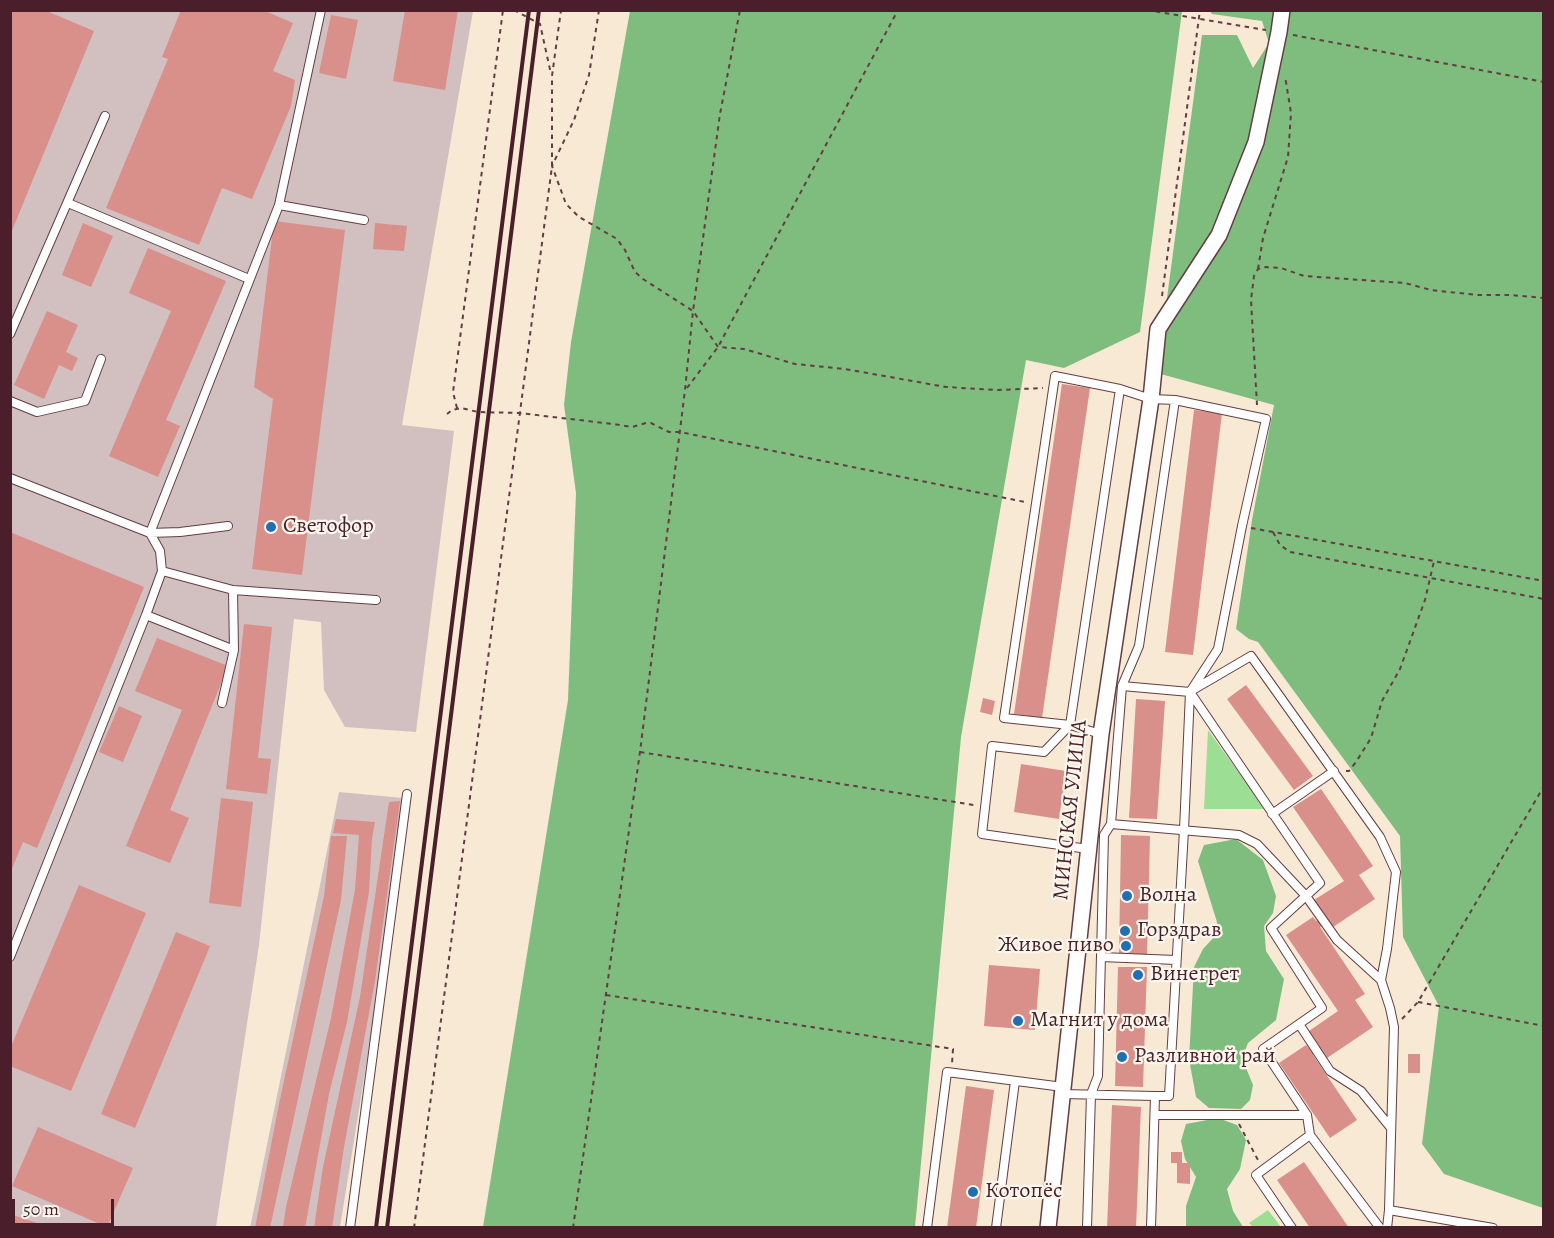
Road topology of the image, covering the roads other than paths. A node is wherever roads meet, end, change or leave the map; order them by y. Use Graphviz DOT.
graph roads {
  1 [pos="321,10"];
  2 [pos="1282,10"];
  3 [pos="105,116"];
  4 [pos="68,203"];
  5 [pos="279,205"];
  6 [pos="364,220"];
  7 [pos="249,279"];
  8 [pos="10,334"];
  9 [pos="101,359"];
  10 [pos="1120,389"];
  11 [pos="1151,399"];
  12 [pos="1175,400"];
  13 [pos="10,401"];
  14 [pos="10,478"];
  15 [pos="228,526"];
  16 [pos="150,533"];
  17 [pos="162,571"];
  18 [pos="233,590"];
  19 [pos="375,600"];
  20 [pos="146,615"];
  21 [pos="234,650"];
  22 [pos="1122,686"];
  23 [pos="1190,692"];
  24 [pos="222,703"];
  25 [pos="1070,725"];
  26 [pos="1101,734"];
  27 [pos="1334,771"];
  28 [pos="407,794"];
  29 [pos="1272,814"];
  30 [pos="1111,824"];
  31 [pos="1184,830"];
  32 [pos="1088,849"];
  33 [pos="1306,896"];
  34 [pos="10,957"];
  35 [pos="1101,957"];
  36 [pos="1176,960"];
  37 [pos="1380,980"];
  38 [pos="1299,1024"];
  39 [pos="1015,1081"];
  40 [pos="1062,1090"];
  41 [pos="1091,1094"];
  42 [pos="1155,1096"];
  43 [pos="1155,1115"];
  44 [pos="1307,1115"];
  45 [pos="1391,1128"];
  46 [pos="1310,1135"];
  47 [pos="1389,1210"];
  48 [pos="350,1227"];
  49 [pos="927,1227"];
  50 [pos="996,1227"];
  51 [pos="1048,1227"];
  52 [pos="1087,1227"];
  53 [pos="1151,1227"];
  54 [pos="1292,1227"];
  55 [pos="1380,1227"];
  56 [pos="1387,1227"];
  57 [pos="1493,1227"];
  1 -- 5 [label="lane"];
  2 -- 11 [label="street, МИНСКАЯ УЛИЦА"];
  3 -- 4 [label="lane"];
  4 -- 7 [label="lane"];
  4 -- 8 [label="lane"];
  5 -- 6 [label="lane"];
  5 -- 7 [label="lane"];
  7 -- 16 [label="lane"];
  9 -- 13 [label="lane"];
  10 -- 11 [label="lane"];
  10 -- 25 [label="lane"];
  10 -- 25 [label="lane"];
  11 -- 12 [label="lane"];
  11 -- 26 [label="street, МИНСКАЯ УЛИЦА"];
  12 -- 22 [label="lane"];
  12 -- 23 [label="lane"];
  14 -- 16 [label="lane"];
  15 -- 16 [label="lane"];
  16 -- 17 [label="lane"];
  17 -- 18 [label="lane"];
  17 -- 20 [label="lane"];
  18 -- 19 [label="lane"];
  18 -- 21 [label="lane"];
  20 -- 21 [label="lane"];
  20 -- 34 [label="lane"];
  21 -- 24 [label="lane"];
  22 -- 23 [label="lane"];
  22 -- 30 [label="lane"];
  23 -- 27 [label="lane"];
  23 -- 29 [label="lane"];
  23 -- 31 [label="lane"];
  25 -- 26 [label="lane"];
  25 -- 32 [label="lane"];
  26 -- 32 [label="street, МИНСКАЯ УЛИЦА"];
  27 -- 29 [label="lane"];
  27 -- 37 [label="lane"];
  28 -- 48 [label="lane"];
  29 -- 33 [label="lane"];
  30 -- 31 [label="lane"];
  30 -- 35 [label="lane"];
  31 -- 33 [label="lane"];
  31 -- 36 [label="lane"];
  32 -- 40 [label="street, МИНСКАЯ УЛИЦА"];
  33 -- 37 [label="lane"];
  33 -- 38 [label="lane"];
  35 -- 36 [label="lane"];
  35 -- 41 [label="lane"];
  36 -- 42 [label="lane"];
  37 -- 45 [label="lane"];
  38 -- 44 [label="lane"];
  38 -- 45 [label="lane"];
  39 -- 40 [label="lane"];
  39 -- 49 [label="lane"];
  39 -- 50 [label="lane"];
  40 -- 41 [label="lane"];
  40 -- 51 [label="street, МИНСКАЯ УЛИЦА"];
  41 -- 42 [label="lane"];
  41 -- 52 [label="lane"];
  42 -- 43 [label="lane"];
  43 -- 44 [label="lane"];
  43 -- 53 [label="lane"];
  44 -- 46 [label="lane"];
  45 -- 47 [label="lane"];
  46 -- 54 [label="lane"];
  46 -- 55 [label="lane"];
  47 -- 56 [label="lane"];
  47 -- 57 [label="lane"];
}
